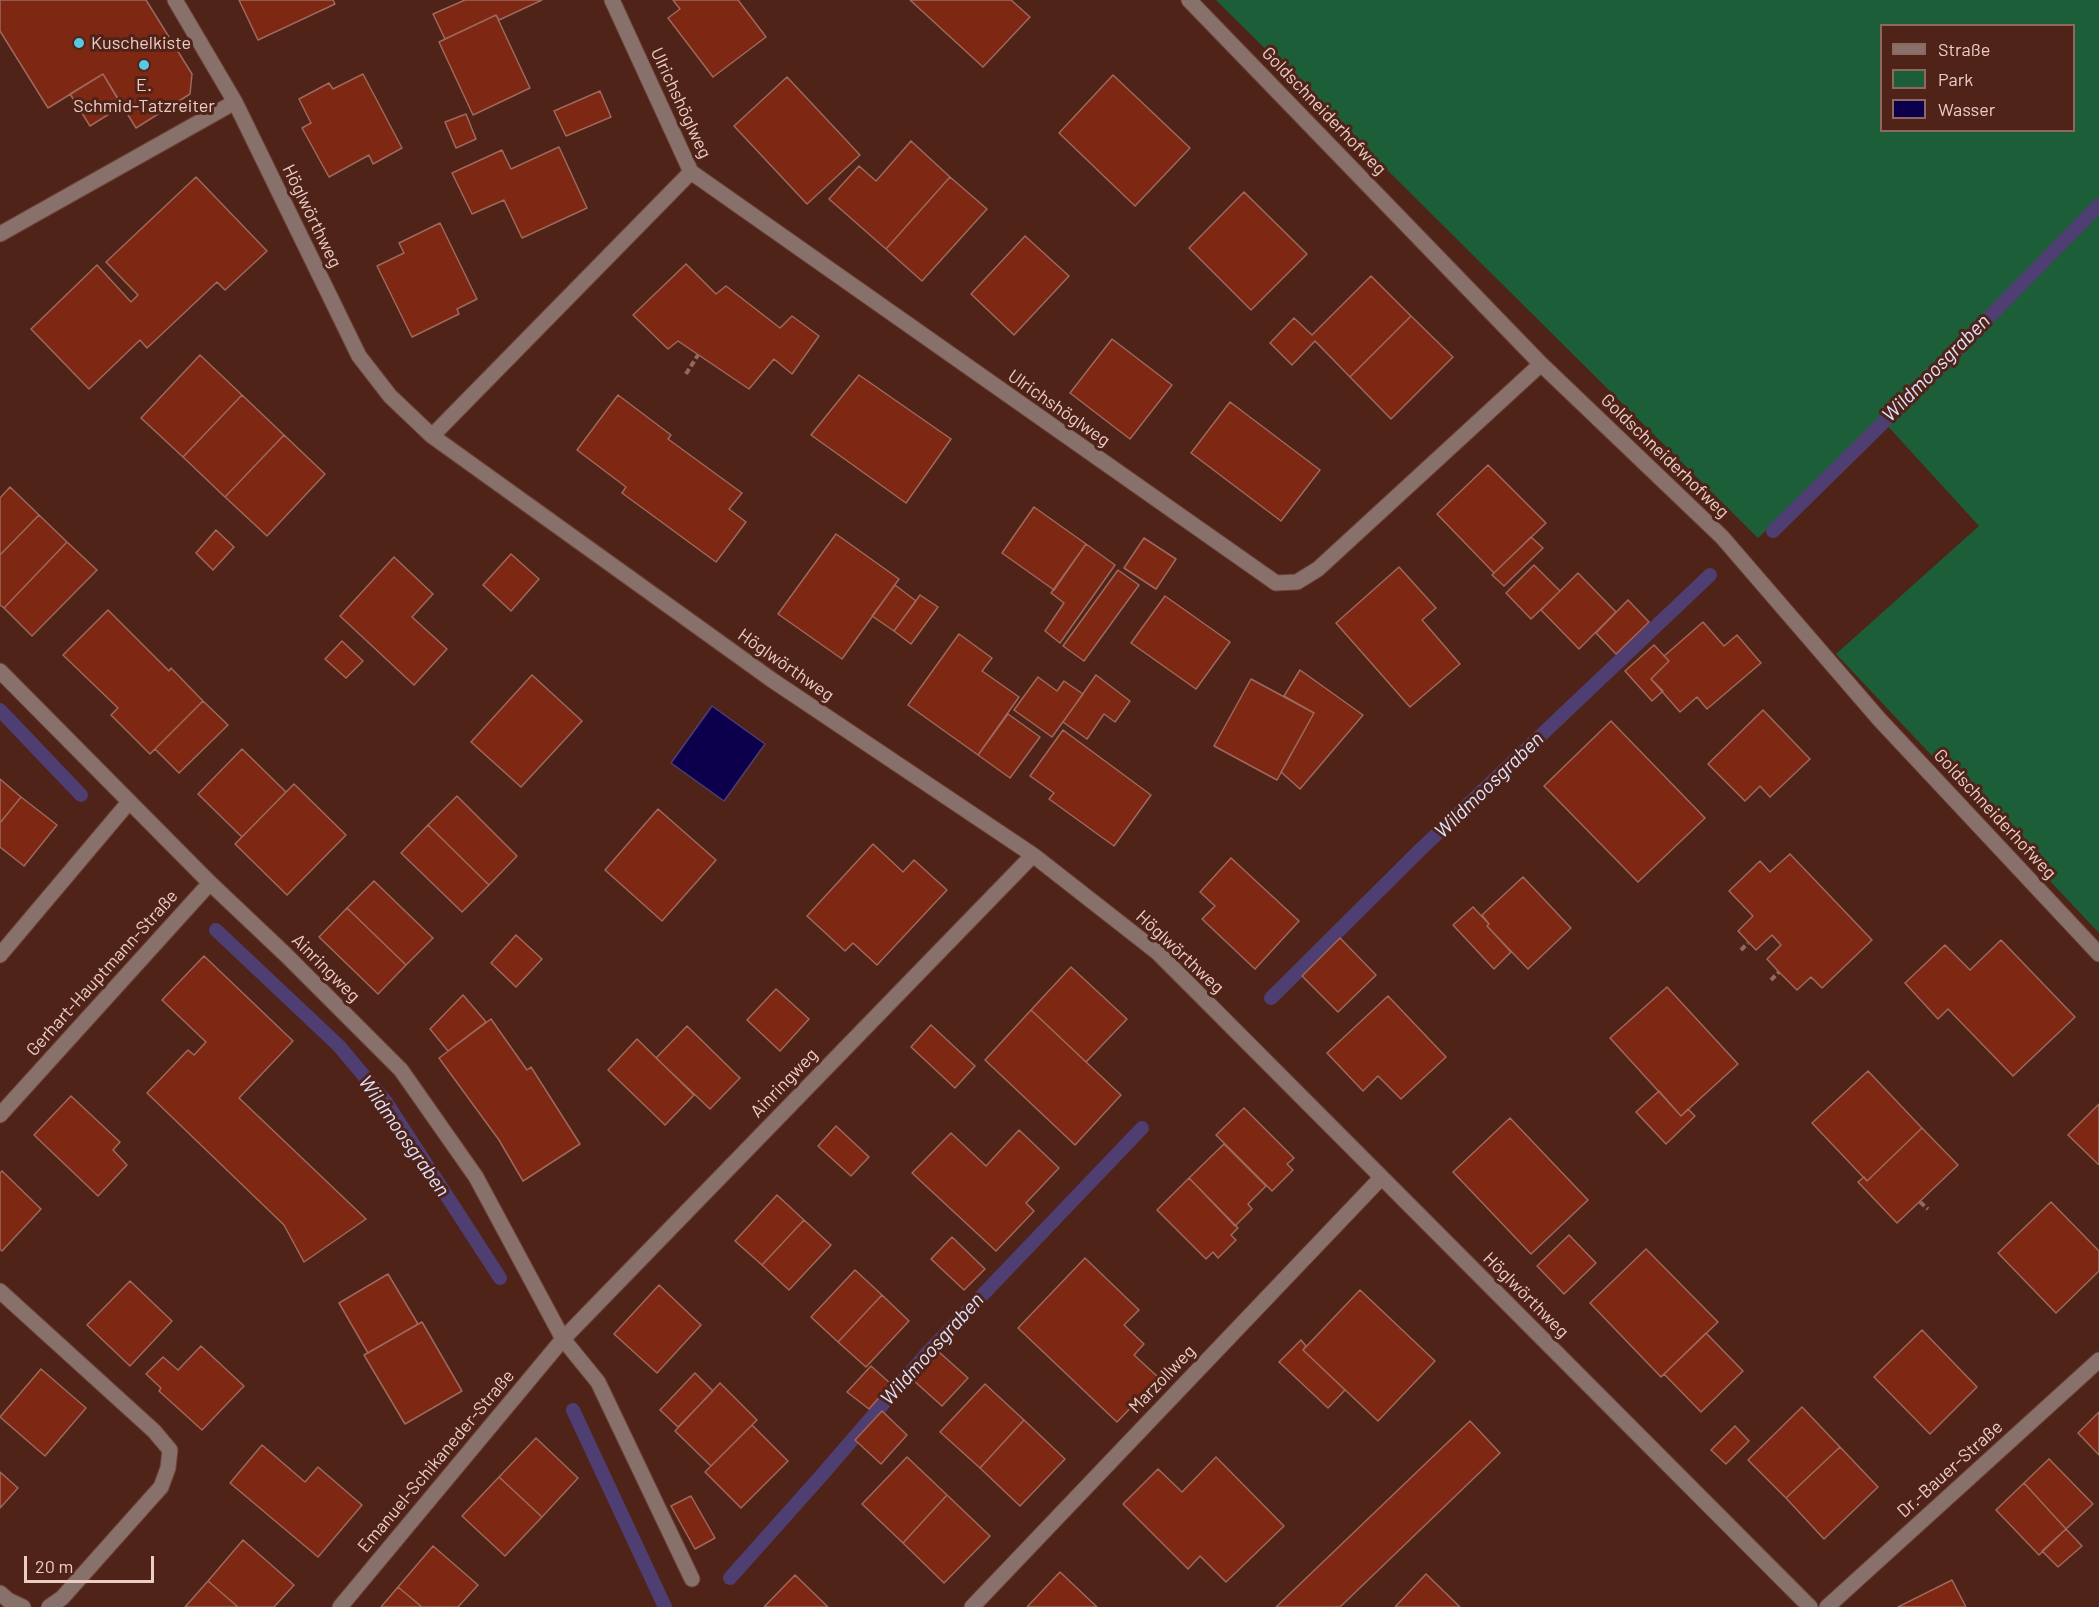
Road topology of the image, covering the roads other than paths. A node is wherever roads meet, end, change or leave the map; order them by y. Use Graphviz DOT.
graph roads {
  1 [pos="175,0"];
  2 [pos="612,0"];
  3 [pos="1189,0"];
  4 [pos="235,102"];
  5 [pos="691,172"];
  6 [pos="0,234"];
  7 [pos="1541,364"];
  8 [pos="432,436"];
  9 [pos="0,671"];
  10 [pos="129,802"];
  11 [pos="1033,855"];
  12 [pos="210,883"];
  13 [pos="2099,954"];
  14 [pos="0,955"];
  15 [pos="0,1115"];
  16 [pos="1381,1178"];
  17 [pos="0,1291"];
  18 [pos="563,1339"];
  19 [pos="2099,1360"];
  20 [pos="692,1579"];
  21 [pos="0,1593"];
  22 [pos="23,1607"];
  23 [pos="49,1607"];
  24 [pos="340,1607"];
  25 [pos="972,1607"];
  26 [pos="1810,1607"];
  27 [pos="1827,1607"];
  1 -- 4 [label="street, Höglwörthweg"];
  2 -- 5 [label="street, Ulrichshöglweg"];
  3 -- 7 [label="street, Goldschneiderhofweg"];
  4 -- 6 [label="street"];
  4 -- 8 [label="street, Höglwörthweg"];
  5 -- 7 [label="street, Ulrichshöglweg"];
  5 -- 8 [label="street"];
  7 -- 13 [label="street, Goldschneiderhofweg"];
  8 -- 11 [label="street, Höglwörthweg"];
  9 -- 10 [label="street, Ainringweg"];
  10 -- 12 [label="street, Ainringweg"];
  10 -- 14 [label="street"];
  11 -- 16 [label="street, Höglwörthweg"];
  11 -- 18 [label="street, Ainringweg"];
  12 -- 15 [label="street, Gerhart-Hauptmann-Straße"];
  12 -- 18 [label="street, Ainringweg"];
  16 -- 25 [label="street, Marzollweg"];
  16 -- 26 [label="street, Höglwörthweg"];
  17 -- 23 [label="street"];
  18 -- 20 [label="street, Ainringweg"];
  18 -- 24 [label="street, Emanuel-Schikaneder-Straße"];
  19 -- 27 [label="street, Dr.-Bauer-Straße"];
  21 -- 22 [label="street"];
}
